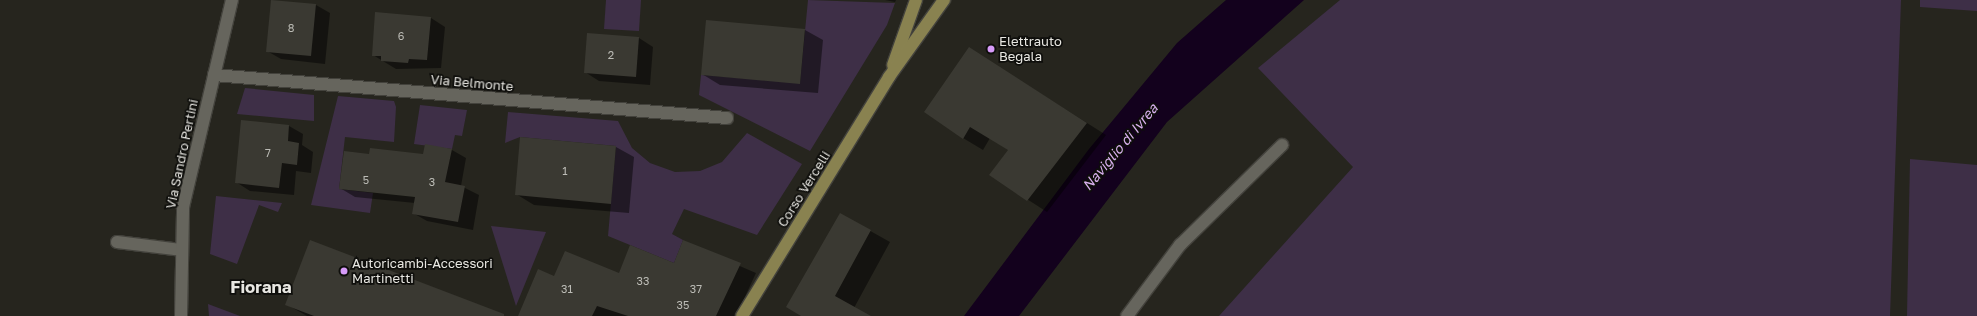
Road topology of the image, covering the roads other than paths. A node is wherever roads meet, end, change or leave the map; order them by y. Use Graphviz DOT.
graph roads {
  1 [pos="232,0"];
  2 [pos="916,0"];
  3 [pos="944,0"];
  4 [pos="214,75"];
  5 [pos="889,77"];
  6 [pos="727,118"];
  7 [pos="1282,145"];
  8 [pos="117,242"];
  9 [pos="180,250"];
  10 [pos="181,316"];
  11 [pos="742,316"];
  12 [pos="1127,316"];
  1 -- 4 [label="street, Via Sandro Pertini"];
  2 -- 5 [label="main road, Corso Vercelli"];
  3 -- 5 [label="main road, Corso Vercelli"];
  4 -- 6 [label="street, Via Belmonte"];
  4 -- 9 [label="street, Via Sandro Pertini"];
  5 -- 11 [label="main road, Corso Vercelli"];
  7 -- 12 [label="street"];
  8 -- 9 [label="street"];
  9 -- 10 [label="street, Via Sandro Pertini"];
}
